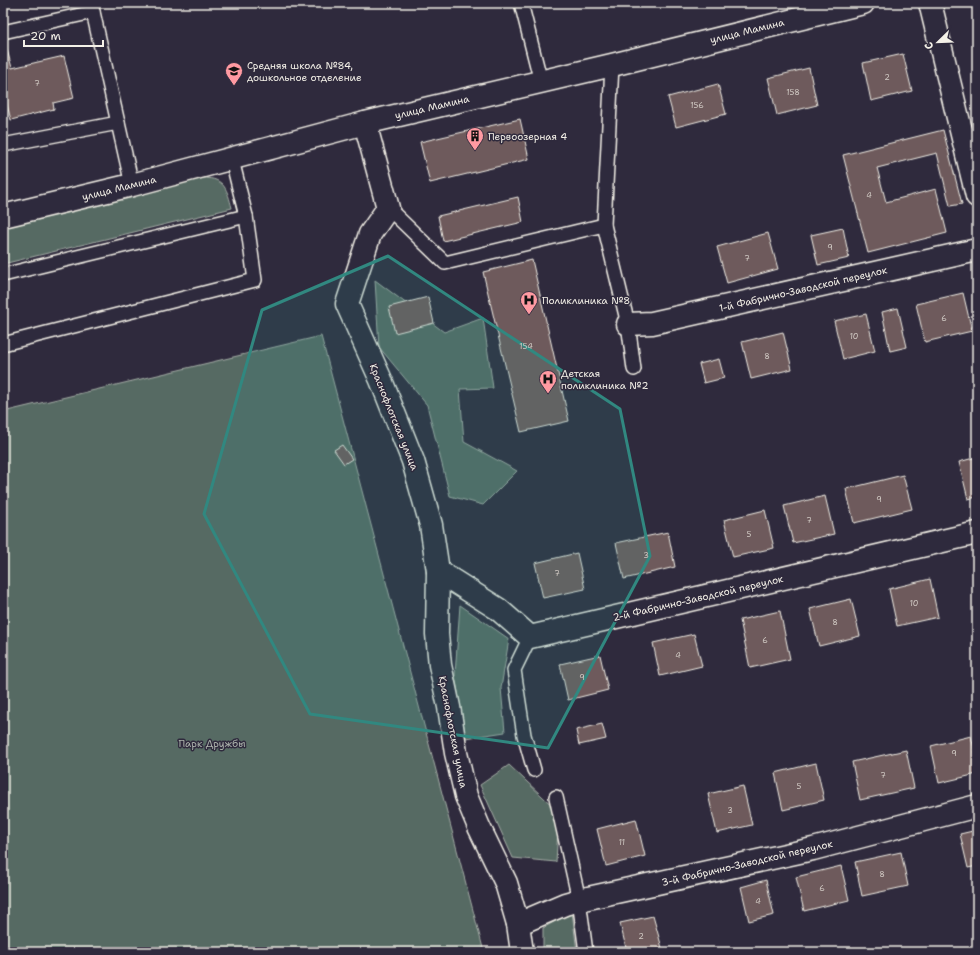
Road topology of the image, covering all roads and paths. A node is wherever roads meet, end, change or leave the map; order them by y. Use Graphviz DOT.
graph roads {
  1 [pos="521,3"];
  2 [pos="860,3"];
  3 [pos="930,3"];
  4 [pos="92,7"];
  5 [pos="3,32"];
  6 [pos="612,65"];
  7 [pos="541,82"];
  8 [pos="118,123"];
  9 [pos="365,123"];
  10 [pos="3,145"];
  11 [pos="232,160"];
  12 [pos="132,185"];
  13 [pos="977,196"];
  14 [pos="388,208"];
  15 [pos="3,216"];
  16 [pos="246,216"];
  17 [pos="604,225"];
  18 [pos="977,250"];
  19 [pos="3,275"];
  20 [pos="628,324"];
  21 [pos="3,344"];
  22 [pos="634,369"];
  23 [pos="977,533"];
  24 [pos="438,571"];
  25 [pos="530,637"];
  26 [pos="534,770"];
  27 [pos="556,797"];
  28 [pos="977,806"];
  29 [pos="579,900"];
  30 [pos="518,924"];
  31 [pos="522,952"];
  32 [pos="586,952"];
  1 -- 7 [label="lane"];
  2 -- 6 [label="street, улица Мамина"];
  3 -- 13 [label="street"];
  4 -- 5 [label="lane"];
  4 -- 8 [label="lane"];
  6 -- 7 [label="street, улица Мамина"];
  6 -- 17 [label="lane"];
  7 -- 9 [label="street, улица Мамина"];
  8 -- 10 [label="lane"];
  8 -- 12 [label="lane"];
  9 -- 11 [label="street, улица Мамина"];
  9 -- 14 [label="street"];
  11 -- 12 [label="street, улица Мамина"];
  11 -- 16 [label="lane"];
  12 -- 15 [label="street, улица Мамина"];
  14 -- 17 [label="lane"];
  14 -- 24 [label="street, Краснофлотская улица"];
  16 -- 19 [label="lane"];
  16 -- 21 [label="lane"];
  17 -- 20 [label="lane"];
  18 -- 20 [label="street, 1-й Фабрично-Заводской переулок"];
  20 -- 22 [label="lane"];
  23 -- 25 [label="street, 2-й Фабрично-Заводской переулок"];
  24 -- 25 [label="street"];
  24 -- 30 [label="street, Краснофлотская улица"];
  25 -- 26 [label="lane"];
  27 -- 29 [label="lane"];
  28 -- 29 [label="street, 3-й Фабрично-Заводской переулок"];
  29 -- 30 [label="street, 3-й Фабрично-Заводской переулок"];
  29 -- 32 [label="lane"];
  30 -- 31 [label="street, Краснофлотская улица"];
}
